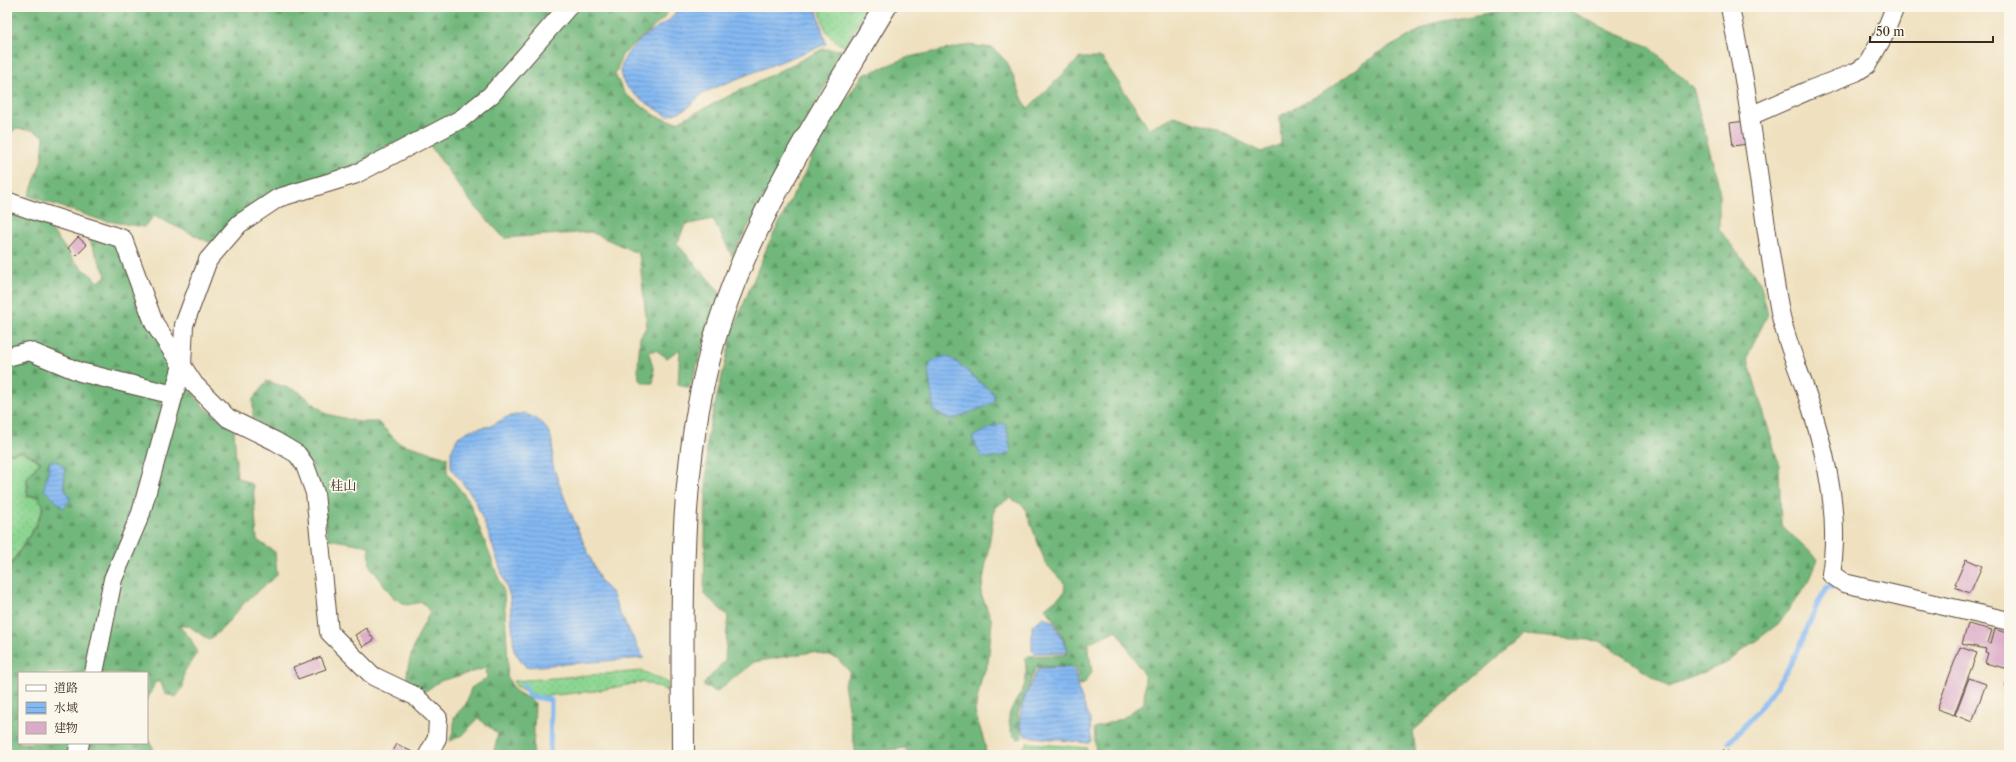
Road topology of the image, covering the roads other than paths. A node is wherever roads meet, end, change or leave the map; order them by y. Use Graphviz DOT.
graph roads {
  1 [pos="568,7"];
  2 [pos="885,7"];
  3 [pos="1730,7"];
  4 [pos="1895,7"];
  5 [pos="1750,116"];
  6 [pos="7,200"];
  7 [pos="7,357"];
  8 [pos="182,365"];
  9 [pos="174,396"];
  10 [pos="2009,621"];
  11 [pos="94,672"];
  12 [pos="80,744"];
  13 [pos="77,755"];
  14 [pos="428,755"];
  15 [pos="683,755"];
  1 -- 8 [label="street"];
  2 -- 15 [label="street"];
  3 -- 5 [label="street"];
  4 -- 5 [label="street"];
  5 -- 10 [label="street"];
  6 -- 8 [label="street"];
  7 -- 9 [label="street"];
  8 -- 9 [label="street"];
  8 -- 14 [label="street"];
  9 -- 11 [label="street"];
  12 -- 13 [label="street"];
}
